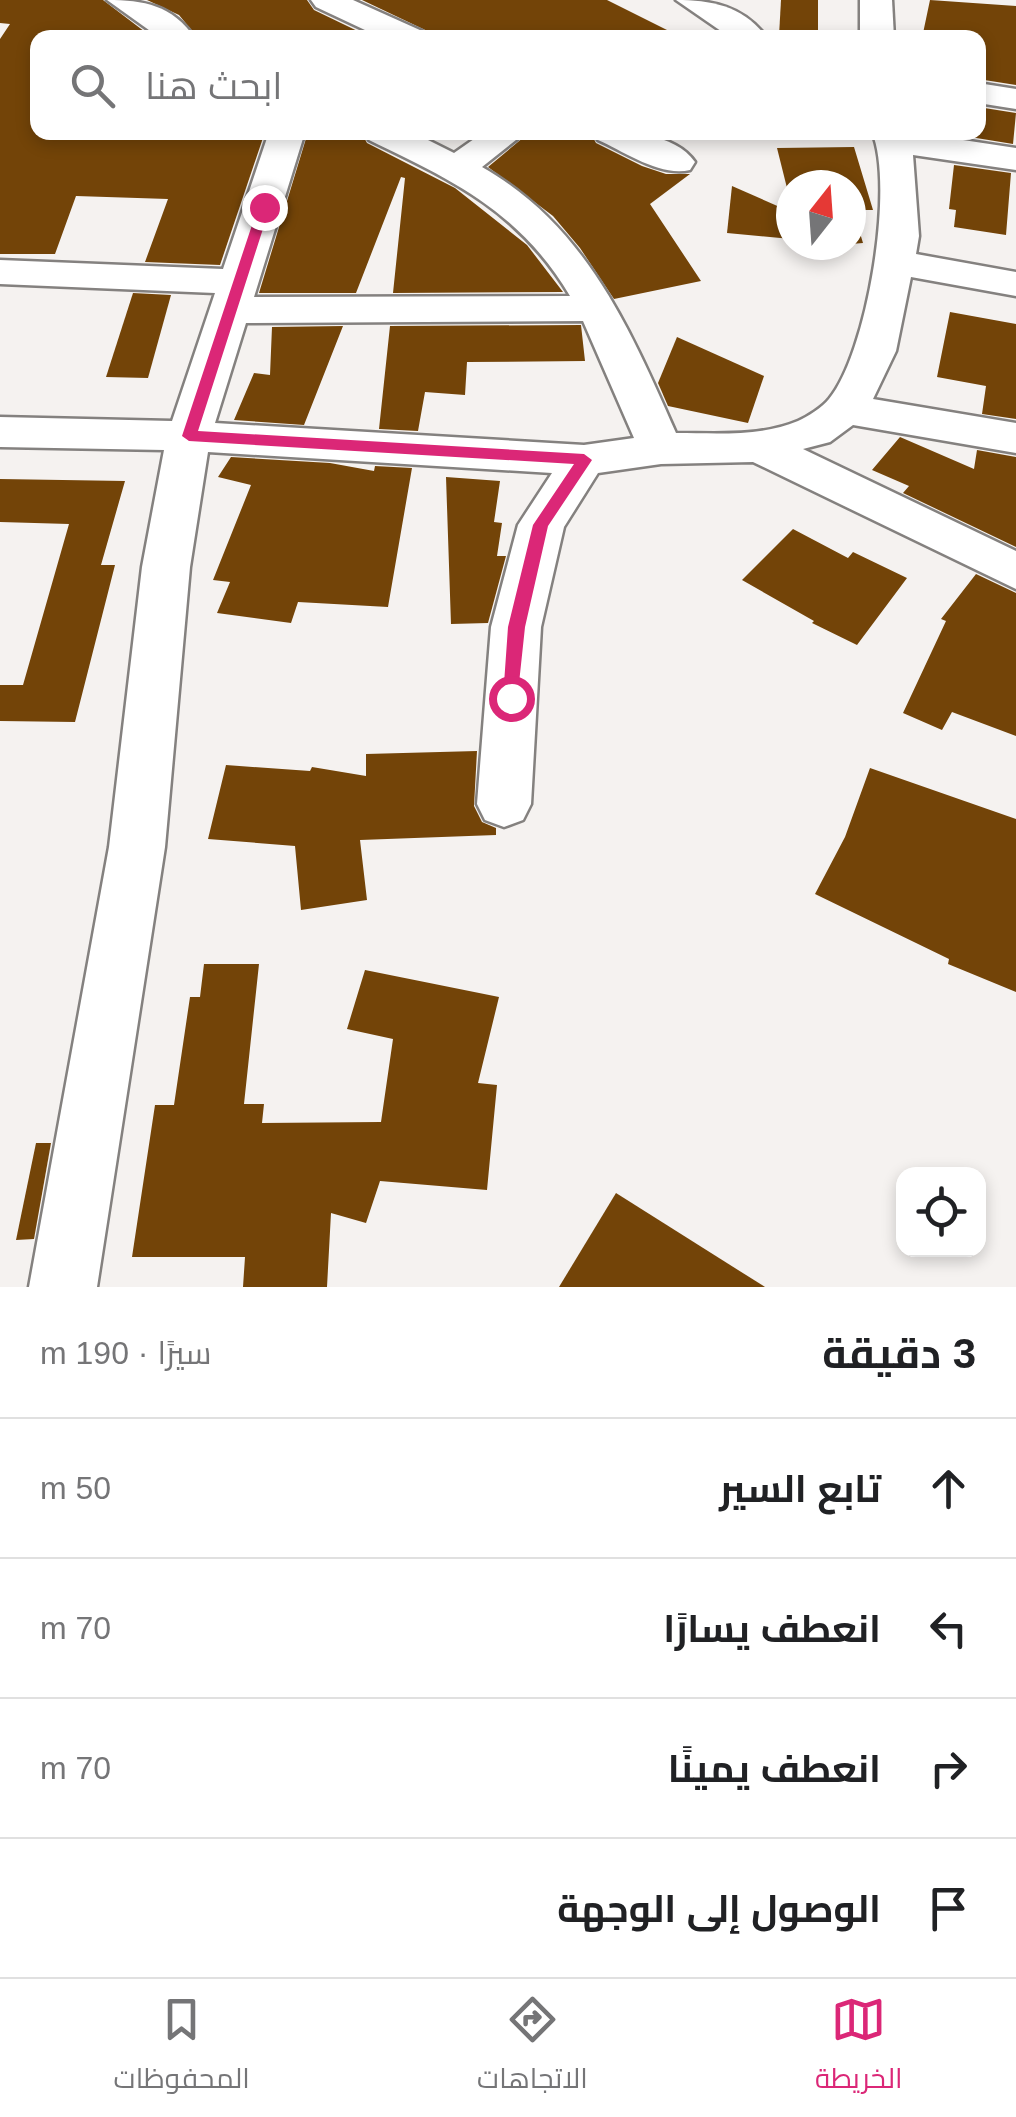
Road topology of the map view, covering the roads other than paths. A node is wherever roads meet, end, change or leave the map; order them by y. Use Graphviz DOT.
graph roads {
  1 [pos="124,0"];
  2 [pos="328,0"];
  3 [pos="692,0"];
  4 [pos="876,0"];
  5 [pos="171,30"];
  6 [pos="382,30"];
  7 [pos="739,30"];
  8 [pos="878,30"];
  9 [pos="986,94"];
  10 [pos="1016,99"];
  11 [pos="284,140"];
  12 [pos="399,140"];
  13 [pos="497,140"];
  14 [pos="629,140"];
  15 [pos="892,140"];
  16 [pos="908,140"];
  17 [pos="1016,160"];
  18 [pos="677,162"];
  19 [pos="457,168"];
  20 [pos="895,262"];
  21 [pos="0,272"];
  22 [pos="1016,284"];
  23 [pos="235,296"];
  24 [pos="597,308"];
  25 [pos="846,409"];
  26 [pos="0,432"];
  27 [pos="189,436"];
  28 [pos="1016,438"];
  29 [pos="759,447"];
  30 [pos="661,449"];
  31 [pos="584,460"];
  32 [pos="1016,571"];
  33 [pos="504,804"];
  34 [pos="63,1287"];
  1 -- 5 [label="street"];
  2 -- 6 [label="street"];
  3 -- 7 [label="street"];
  4 -- 8 [label="street"];
  9 -- 10 [label="street"];
  11 -- 23 [label="street"];
  12 -- 19 [label="street"];
  13 -- 19 [label="street"];
  14 -- 18 [label="street"];
  15 -- 20 [label="street"];
  16 -- 17 [label="street"];
  19 -- 24 [label="street"];
  20 -- 22 [label="street"];
  20 -- 25 [label="street"];
  21 -- 23 [label="street"];
  23 -- 24 [label="street"];
  23 -- 27 [label="street"];
  24 -- 30 [label="street"];
  25 -- 28 [label="street"];
  25 -- 29 [label="street"];
  26 -- 27 [label="street"];
  27 -- 31 [label="street"];
  27 -- 34 [label="street"];
  29 -- 30 [label="street"];
  29 -- 32 [label="street"];
  30 -- 31 [label="street"];
  31 -- 33 [label="street"];
}
